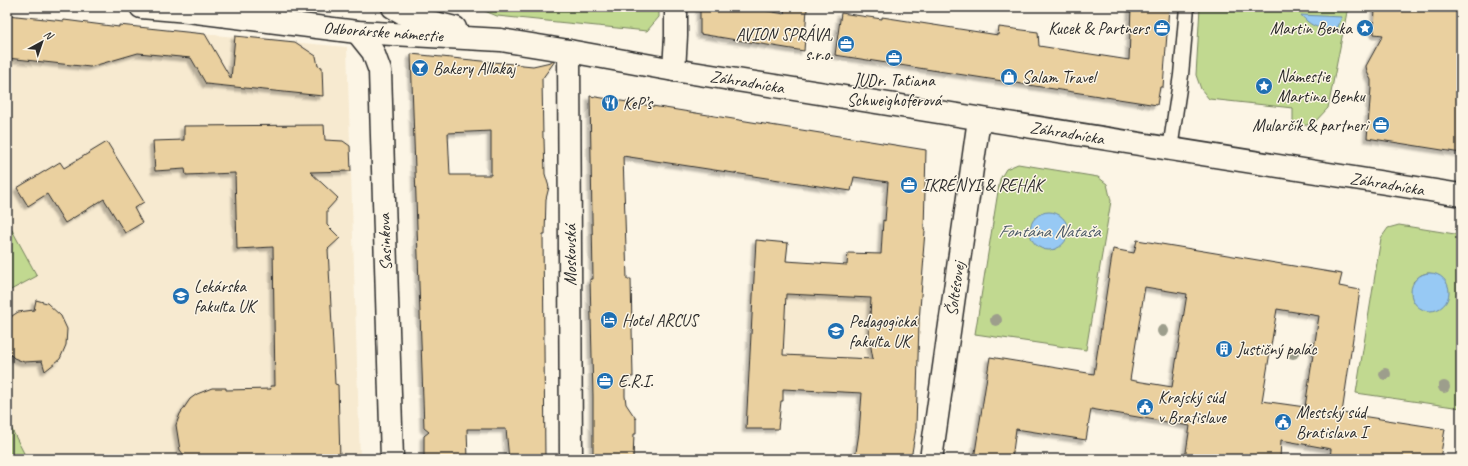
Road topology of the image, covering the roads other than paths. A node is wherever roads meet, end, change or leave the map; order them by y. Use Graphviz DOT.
graph roads {
  1 [pos="141,7"];
  2 [pos="676,7"];
  3 [pos="1187,7"];
  4 [pos="193,8"];
  5 [pos="403,10"];
  6 [pos="357,32"];
  7 [pos="501,40"];
  8 [pos="569,51"];
  9 [pos="674,70"];
  10 [pos="979,119"];
  11 [pos="1170,149"];
  12 [pos="1461,195"];
  13 [pos="392,459"];
  14 [pos="571,459"];
  15 [pos="931,459"];
  1 -- 4 [label="street, Odborárske námestie"];
  2 -- 9 [label="street"];
  3 -- 11 [label="lane"];
  4 -- 6 [label="street, Odborárske námestie"];
  5 -- 7 [label="street, Odborárske námestie"];
  6 -- 7 [label="street, Odborárske námestie"];
  6 -- 13 [label="street, Sasinkova"];
  7 -- 8 [label="street, Odborárske námestie"];
  8 -- 9 [label="street, Odborárske námestie"];
  8 -- 14 [label="street, Moskovská"];
  9 -- 10 [label="street, Záhradnícka"];
  10 -- 11 [label="street, Záhradnícka"];
  10 -- 15 [label="street, Šoltésovej"];
  11 -- 12 [label="street, Záhradnícka"];
}
